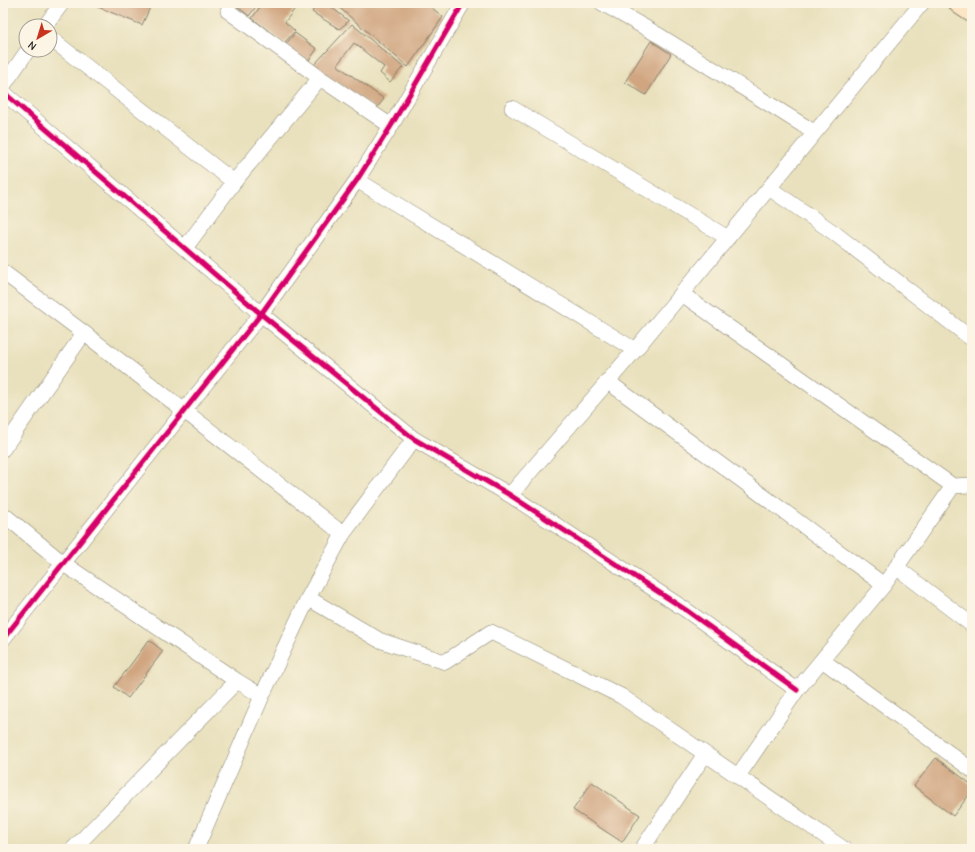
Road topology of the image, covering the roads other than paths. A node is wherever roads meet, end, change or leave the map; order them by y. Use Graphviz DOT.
graph roads {
  1 [pos="62,3"];
  2 [pos="602,3"];
  3 [pos="922,3"];
  4 [pos="960,3"];
  5 [pos="456,6"];
  6 [pos="228,11"];
  7 [pos="972,11"];
  8 [pos="51,18"];
  9 [pos="58,44"];
  10 [pos="22,58"];
  11 [pos="320,78"];
  12 [pos="3,86"];
  13 [pos="3,92"];
  14 [pos="512,108"];
  15 [pos="391,126"];
  16 [pos="814,132"];
  17 [pos="357,180"];
  18 [pos="234,182"];
  19 [pos="769,188"];
  20 [pos="728,238"];
  21 [pos="185,248"];
  22 [pos="3,272"];
  23 [pos="682,294"];
  24 [pos="261,314"];
  25 [pos="84,333"];
  26 [pos="972,339"];
  27 [pos="635,350"];
  28 [pos="607,381"];
  29 [pos="184,412"];
  30 [pos="414,439"];
  31 [pos="3,449"];
  32 [pos="972,485"];
  33 [pos="952,486"];
  34 [pos="510,495"];
  35 [pos="3,514"];
  36 [pos="343,534"];
  37 [pos="64,564"];
  38 [pos="896,567"];
  39 [pos="884,585"];
  40 [pos="308,598"];
  41 [pos="972,625"];
  42 [pos="3,639"];
  43 [pos="822,660"];
  44 [pos="237,681"];
  45 [pos="797,690"];
  46 [pos="262,696"];
  47 [pos="705,754"];
  48 [pos="972,770"];
  49 [pos="738,776"];
  50 [pos="72,849"];
  51 [pos="196,849"];
  52 [pos="642,849"];
  53 [pos="844,849"];
  1 -- 8 [label="street"];
  2 -- 16 [label="street"];
  3 -- 16 [label="street"];
  4 -- 7 [label="main road"];
  5 -- 15 [label="street"];
  6 -- 11 [label="street"];
  9 -- 18 [label="street"];
  10 -- 12 [label="street"];
  11 -- 15 [label="street"];
  11 -- 18 [label="street"];
  13 -- 21 [label="street"];
  14 -- 20 [label="street"];
  15 -- 17 [label="street"];
  16 -- 19 [label="street"];
  17 -- 24 [label="street"];
  17 -- 27 [label="street"];
  18 -- 21 [label="street"];
  19 -- 20 [label="street"];
  19 -- 26 [label="street"];
  20 -- 23 [label="street"];
  21 -- 24 [label="street"];
  22 -- 25 [label="street"];
  23 -- 27 [label="street"];
  23 -- 33 [label="street"];
  24 -- 29 [label="street"];
  24 -- 30 [label="street"];
  25 -- 29 [label="street"];
  25 -- 31 [label="street"];
  27 -- 28 [label="street"];
  28 -- 34 [label="street"];
  28 -- 39 [label="street"];
  29 -- 36 [label="street"];
  29 -- 37 [label="street"];
  30 -- 34 [label="street"];
  30 -- 36 [label="street"];
  32 -- 33 [label="street"];
  33 -- 38 [label="street"];
  34 -- 45 [label="street"];
  35 -- 37 [label="street"];
  36 -- 40 [label="street"];
  37 -- 42 [label="street"];
  37 -- 44 [label="street"];
  38 -- 39 [label="street"];
  38 -- 41 [label="street"];
  39 -- 43 [label="street"];
  40 -- 46 [label="street"];
  40 -- 47 [label="street"];
  43 -- 45 [label="street"];
  43 -- 48 [label="street"];
  44 -- 46 [label="street"];
  44 -- 50 [label="street"];
  45 -- 49 [label="street"];
  46 -- 51 [label="street"];
  47 -- 49 [label="street"];
  47 -- 52 [label="street"];
  49 -- 53 [label="street"];
}
